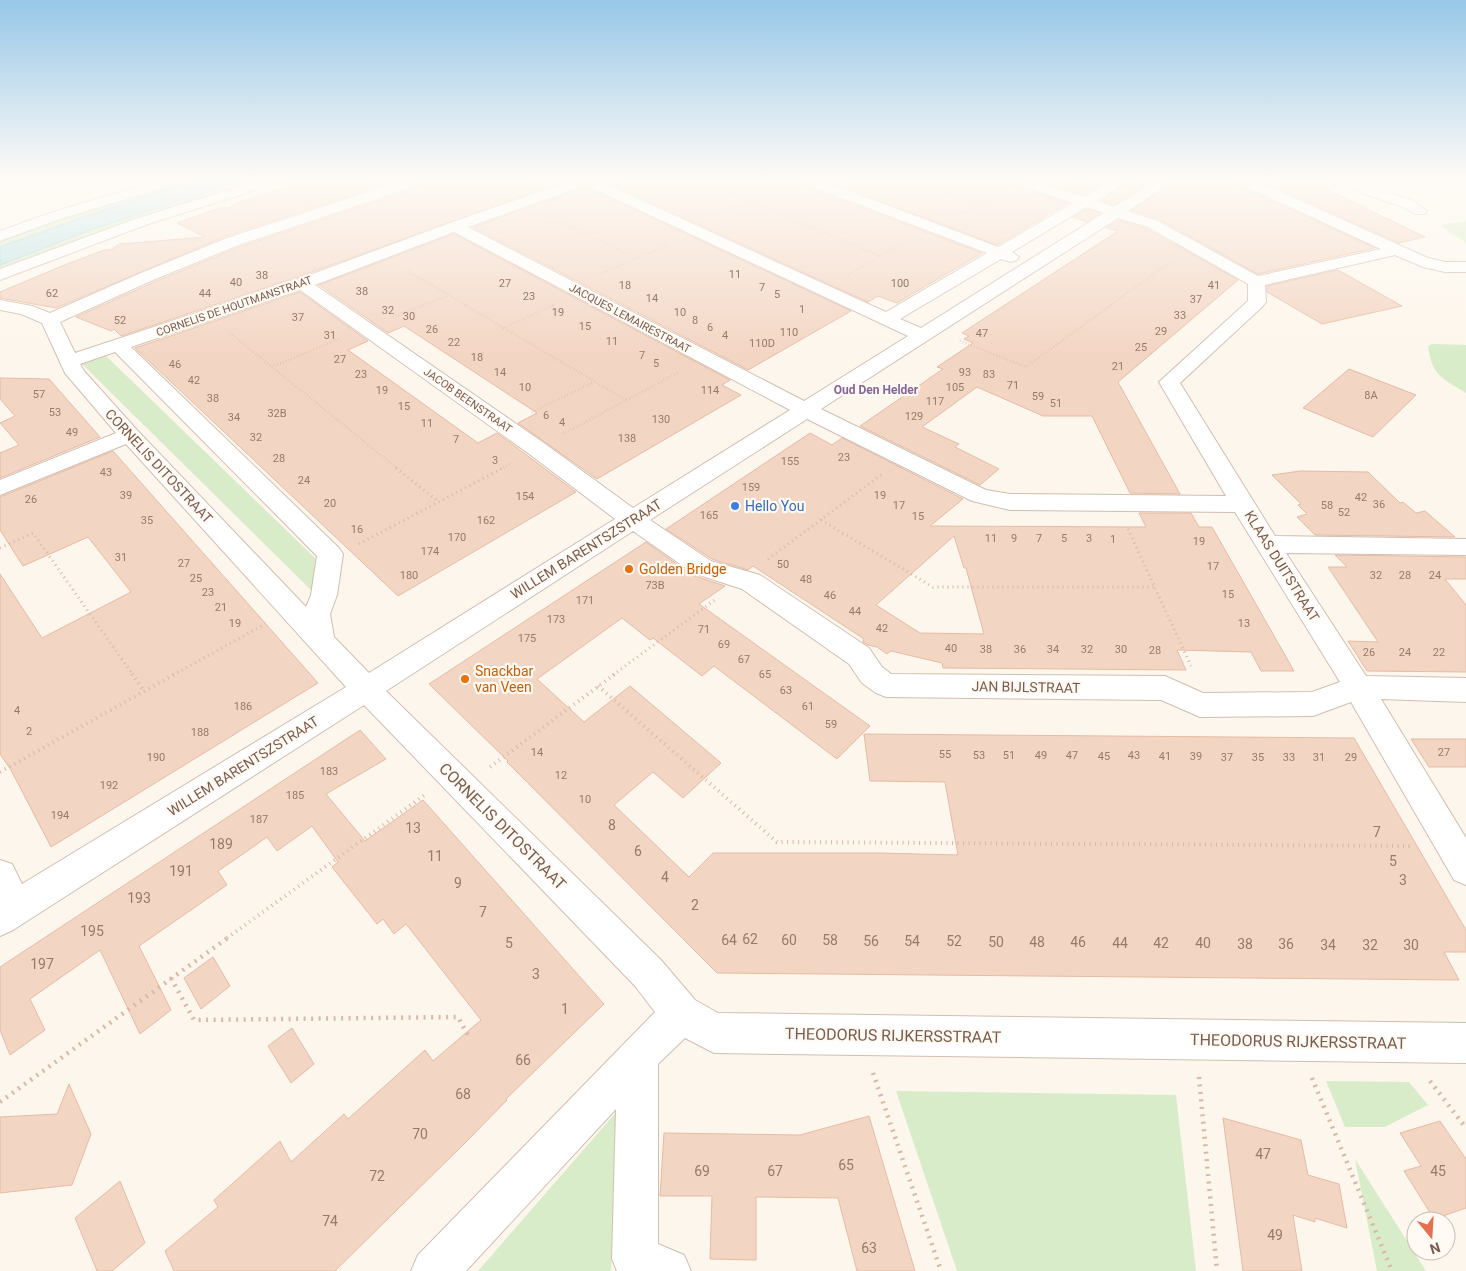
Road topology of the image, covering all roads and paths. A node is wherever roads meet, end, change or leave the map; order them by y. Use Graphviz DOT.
graph roads {
  1 [pos="100,237"];
  2 [pos="247,237"];
  3 [pos="425,237"];
  4 [pos="476,237"];
  5 [pos="594,237"];
  6 [pos="686,237"];
  7 [pos="710,237"];
  8 [pos="836,237"];
  9 [pos="916,237"];
  10 [pos="960,237"];
  11 [pos="1025,237"];
  12 [pos="1076,237"];
  13 [pos="1177,237"];
  14 [pos="1370,237"];
  15 [pos="1192,246"];
  16 [pos="1398,250"];
  17 [pos="1000,252"];
  18 [pos="379,255"];
  19 [pos="880,256"];
  20 [pos="636,258"];
  21 [pos="1033,265"];
  22 [pos="1445,267"];
  23 [pos="1466,267"];
  24 [pos="0,275"];
  25 [pos="1466,281"];
  26 [pos="1256,282"];
  27 [pos="302,284"];
  28 [pos="820,288"];
  29 [pos="576,290"];
  30 [pos="0,306"];
  31 [pos="208,315"];
  32 [pos="887,319"];
  33 [pos="50,320"];
  34 [pos="502,328"];
  35 [pos="926,332"];
  36 [pos="118,345"];
  37 [pos="706,358"];
  38 [pos="70,361"];
  39 [pos="594,382"];
  40 [pos="626,400"];
  41 [pos="806,410"];
  42 [pos="504,425"];
  43 [pos="129,435"];
  44 [pos="536,448"];
  45 [pos="904,459"];
  46 [pos="0,488"];
  47 [pos="439,502"];
  48 [pos="1116,502"];
  49 [pos="1242,504"];
  50 [pos="632,520"];
  51 [pos="821,520"];
  52 [pos="1268,544"];
  53 [pos="1466,547"];
  54 [pos="0,548"];
  55 [pos="328,560"];
  56 [pos="751,582"];
  57 [pos="1154,587"];
  58 [pos="292,609"];
  59 [pos="321,640"];
  60 [pos="598,686"];
  61 [pos="1358,687"];
  62 [pos="366,689"];
  63 [pos="1466,690"];
  64 [pos="144,691"];
  65 [pos="1200,705"];
  66 [pos="0,772"];
  67 [pos="463,786"];
  68 [pos="1452,846"];
  69 [pos="1466,870"];
  70 [pos="0,876"];
  71 [pos="8,913"];
  72 [pos="171,978"];
  73 [pos="681,1014"];
  74 [pos="859,1034"];
  75 [pos="470,1039"];
  76 [pos="1196,1039"];
  77 [pos="1297,1041"];
  78 [pos="1401,1042"];
  79 [pos="1466,1043"];
  80 [pos="638,1056"];
  81 [pos="0,1102"];
  82 [pos="1466,1128"];
  83 [pos="434,1271"];
  84 [pos="668,1271"];
  85 [pos="941,1271"];
  86 [pos="1217,1271"];
  87 [pos="1392,1271"];
  1 -- 24 [label="street"];
  2 -- 33 [label="street"];
  3 -- 18 [label="street, CORNELIS DE HOUTMANSTRAAT"];
  4 -- 29 [label="street, JACQUES LEMAIRESTRAAT"];
  5 -- 20 [label="path"];
  6 -- 20 [label="path"];
  7 -- 28 [label="street"];
  8 -- 19 [label="path"];
  9 -- 19 [label="path"];
  10 -- 17 [label="street"];
  11 -- 17 [label="street"];
  12 -- 21 [label="street, WILLEM BARENTSZSTRAAT"];
  13 -- 15 [label="street"];
  14 -- 16 [label="street"];
  15 -- 26 [label="street"];
  15 -- 35 [label="path"];
  16 -- 22 [label="street"];
  16 -- 26 [label="street"];
  17 -- 21 [label="street"];
  17 -- 32 [label="street"];
  18 -- 27 [label="street, CORNELIS DE HOUTMANSTRAAT"];
  18 -- 34 [label="path"];
  19 -- 28 [label="path"];
  20 -- 29 [label="path"];
  21 -- 35 [label="street, WILLEM BARENTSZSTRAAT"];
  22 -- 23 [label="street"];
  22 -- 25 [label="street"];
  26 -- 49 [label="street, KLAAS DUITSTRAAT"];
  27 -- 31 [label="street, CORNELIS DE HOUTMANSTRAAT"];
  27 -- 42 [label="street, JACOB BEENSTRAAT"];
  28 -- 32 [label="street"];
  29 -- 34 [label="path"];
  29 -- 37 [label="street, JACQUES LEMAIRESTRAAT"];
  30 -- 33 [label="street"];
  31 -- 36 [label="street, CORNELIS DE HOUTMANSTRAAT"];
  31 -- 47 [label="path"];
  32 -- 35 [label="street"];
  33 -- 38 [label="street, CORNELIS DITOSTRAAT"];
  34 -- 39 [label="path"];
  35 -- 41 [label="street, WILLEM BARENTSZSTRAAT"];
  36 -- 38 [label="street, CORNELIS DE HOUTMANSTRAAT"];
  36 -- 55 [label="street"];
  37 -- 40 [label="path"];
  37 -- 41 [label="street, JACQUES LEMAIRESTRAAT"];
  38 -- 43 [label="street, CORNELIS DITOSTRAAT"];
  39 -- 40 [label="path"];
  39 -- 42 [label="path"];
  40 -- 44 [label="path"];
  41 -- 45 [label="street, JACQUES LEMAIRESTRAAT"];
  41 -- 50 [label="street, WILLEM BARENTSZSTRAAT"];
  42 -- 44 [label="street, JACOB BEENSTRAAT"];
  43 -- 46 [label="street"];
  43 -- 58 [label="street, CORNELIS DITOSTRAAT"];
  44 -- 47 [label="path"];
  44 -- 50 [label="street, JACOB BEENSTRAAT"];
  45 -- 48 [label="street, JACQUES LEMAIRESTRAAT"];
  45 -- 51 [label="path"];
  47 -- 55 [label="path"];
  48 -- 49 [label="street, JACQUES LEMAIRESTRAAT"];
  48 -- 57 [label="path"];
  49 -- 52 [label="street, KLAAS DUITSTRAAT"];
  50 -- 56 [label="street, JAN BIJLSTRAAT"];
  50 -- 62 [label="street, WILLEM BARENTSZSTRAAT"];
  51 -- 56 [label="path"];
  51 -- 57 [label="path"];
  52 -- 53 [label="street"];
  52 -- 61 [label="street, KLAAS DUITSTRAAT"];
  54 -- 64 [label="path"];
  55 -- 59 [label="street"];
  56 -- 60 [label="path"];
  56 -- 65 [label="street, JAN BIJLSTRAAT"];
  57 -- 65 [label="path"];
  58 -- 59 [label="street, CORNELIS DITOSTRAAT"];
  58 -- 64 [label="path"];
  59 -- 62 [label="street, CORNELIS DITOSTRAAT"];
  60 -- 67 [label="path"];
  60 -- 68 [label="path"];
  61 -- 63 [label="street, JAN BIJLSTRAAT"];
  61 -- 65 [label="street, JAN BIJLSTRAAT"];
  61 -- 68 [label="street, KLAAS DUITSTRAAT"];
  62 -- 67 [label="street, CORNELIS DITOSTRAAT"];
  62 -- 71 [label="street, WILLEM BARENTSZSTRAAT"];
  64 -- 66 [label="path"];
  67 -- 72 [label="path"];
  67 -- 73 [label="street, CORNELIS DITOSTRAAT"];
  68 -- 69 [label="street, KLAAS DUITSTRAAT"];
  70 -- 71 [label="street"];
  72 -- 75 [label="path"];
  72 -- 81 [label="path"];
  73 -- 74 [label="street, THEODORUS RIJKERSSTRAAT"];
  73 -- 80 [label="street"];
  74 -- 76 [label="street, THEODORUS RIJKERSSTRAAT"];
  74 -- 85 [label="path"];
  76 -- 77 [label="street, THEODORUS RIJKERSSTRAAT"];
  76 -- 86 [label="path"];
  77 -- 78 [label="street, THEODORUS RIJKERSSTRAAT"];
  77 -- 87 [label="path"];
  78 -- 79 [label="street, THEODORUS RIJKERSSTRAAT"];
  78 -- 82 [label="path"];
  80 -- 83 [label="street"];
  80 -- 84 [label="street"];
}
